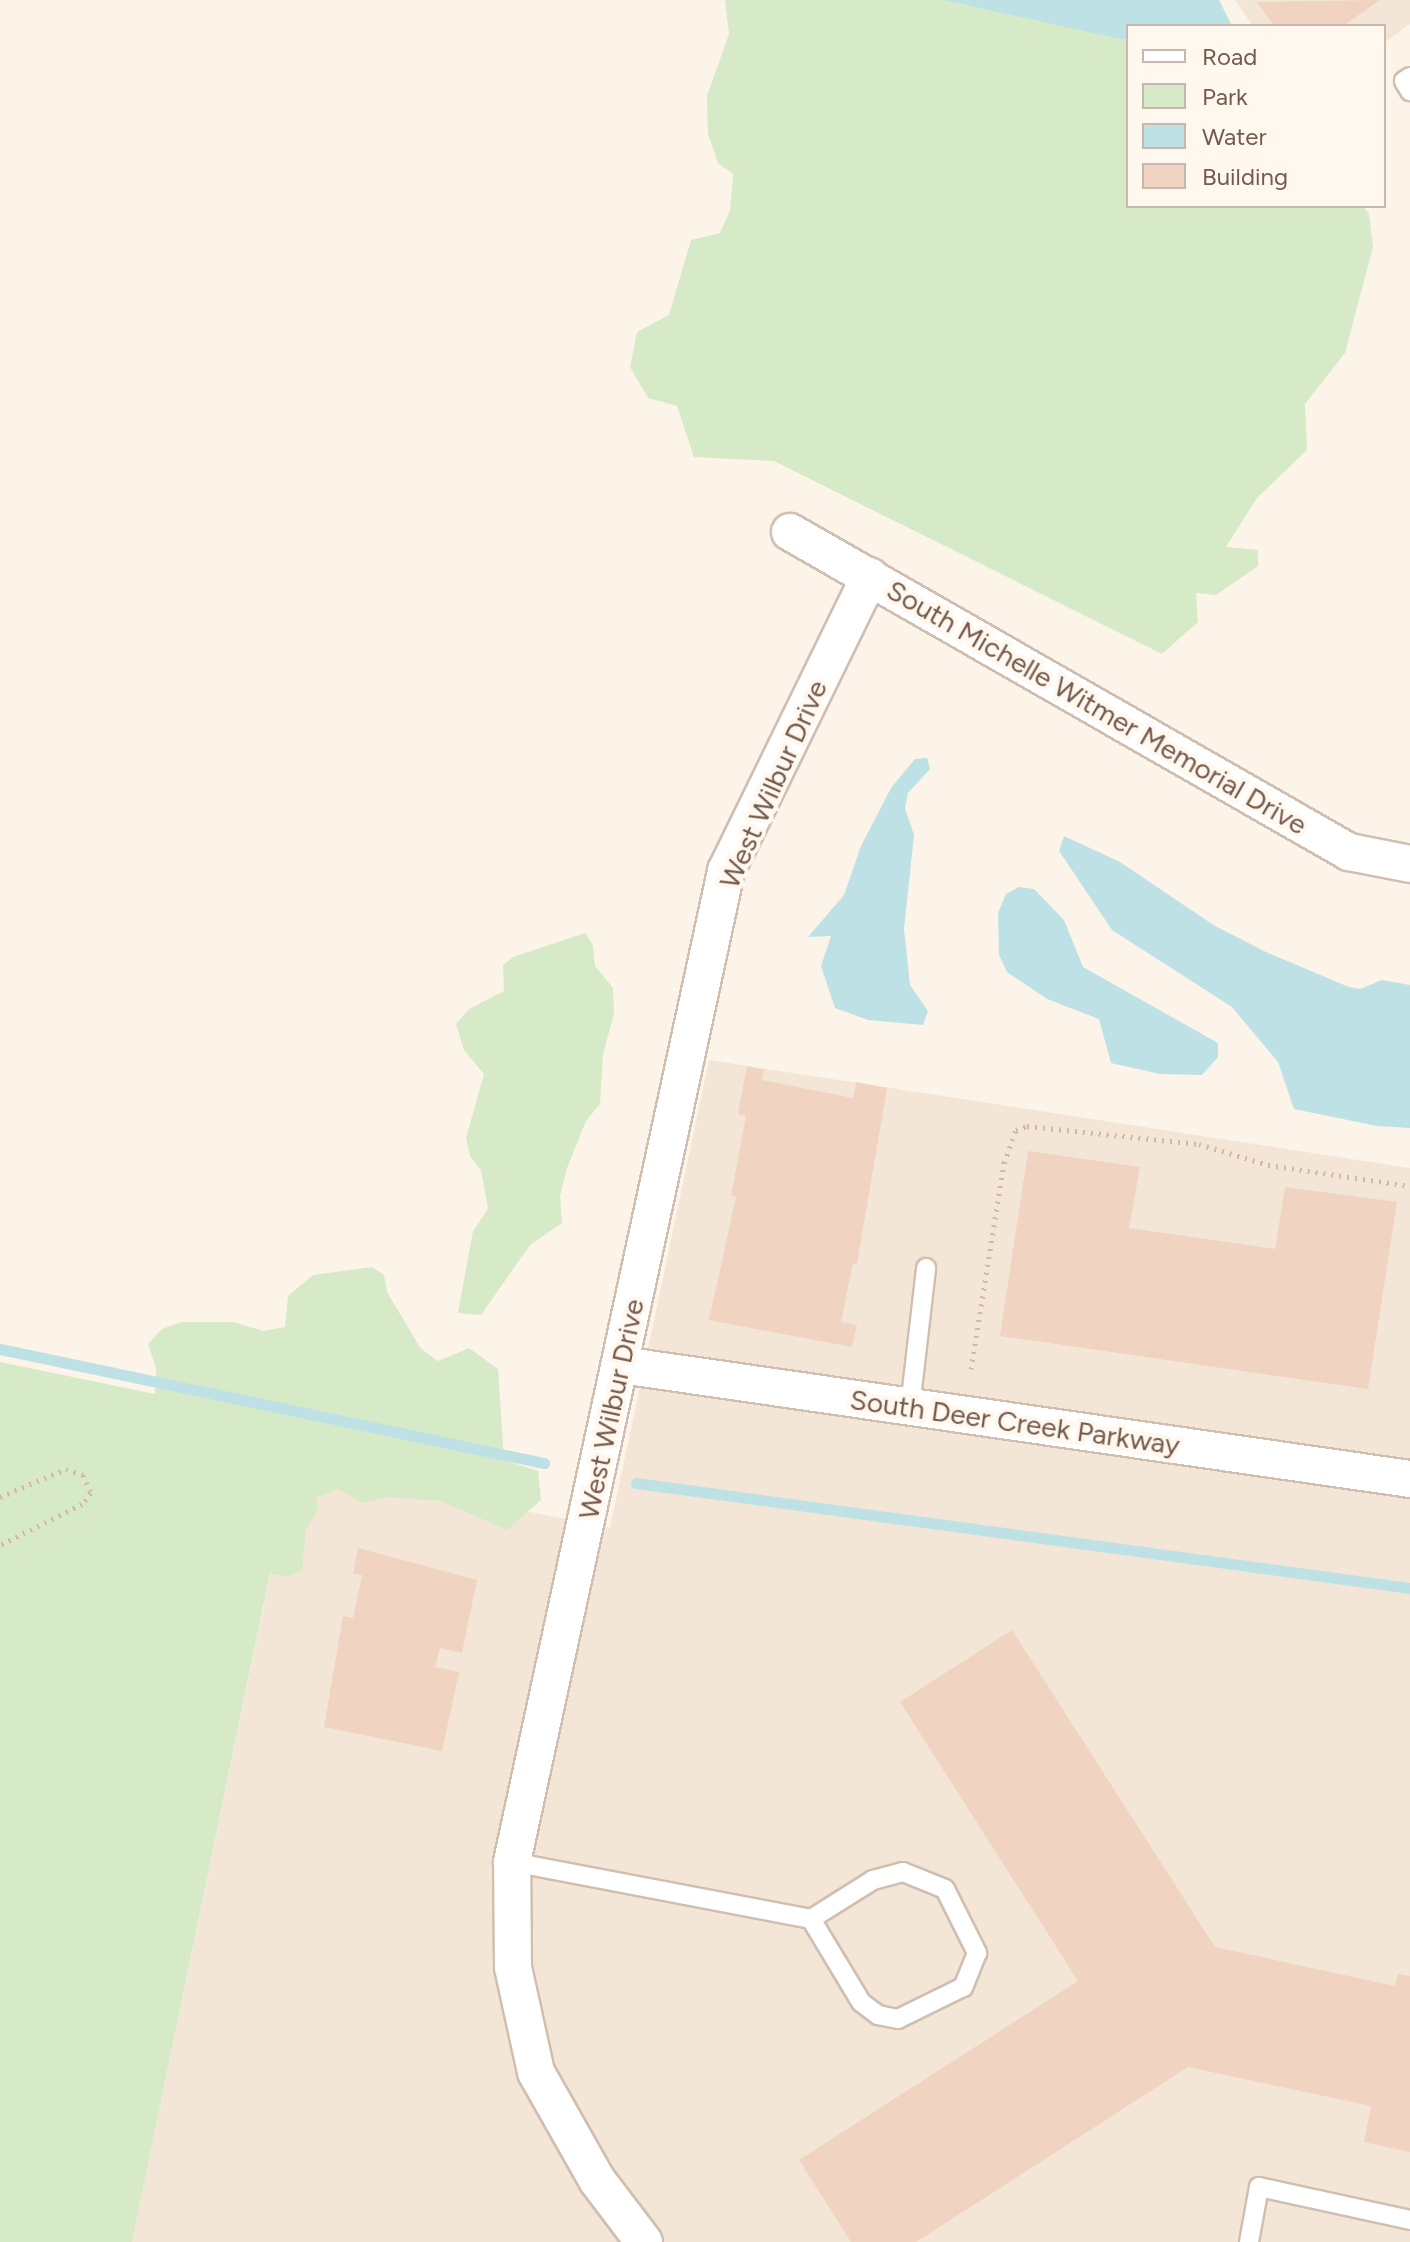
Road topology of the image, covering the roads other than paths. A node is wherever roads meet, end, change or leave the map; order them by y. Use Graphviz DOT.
graph roads {
  1 [pos="1410,77"];
  2 [pos="1410,91"];
  3 [pos="790,532"];
  4 [pos="870,576"];
  5 [pos="1410,864"];
  6 [pos="926,1268"];
  7 [pos="621,1365"];
  8 [pos="910,1407"];
  9 [pos="1409,1471"];
  10 [pos="512,1862"];
  11 [pos="811,1919"];
  12 [pos="1410,2220"];
  13 [pos="644,2242"];
  14 [pos="1249,2242"];
  1 -- 2 [label="lane"];
  3 -- 4 [label="street, South Michelle Witmer Memorial Drive"];
  4 -- 5 [label="street, South Michelle Witmer Memorial Drive"];
  4 -- 7 [label="street, West Wilbur Drive"];
  6 -- 8 [label="lane"];
  7 -- 8 [label="street, South Deer Creek Parkway"];
  7 -- 10 [label="street, West Wilbur Drive"];
  8 -- 9 [label="street, South Deer Creek Parkway"];
  10 -- 11 [label="lane"];
  10 -- 13 [label="street, West Wilbur Drive"];
  11 -- 11 [label="lane"];
  12 -- 14 [label="lane"];
}
